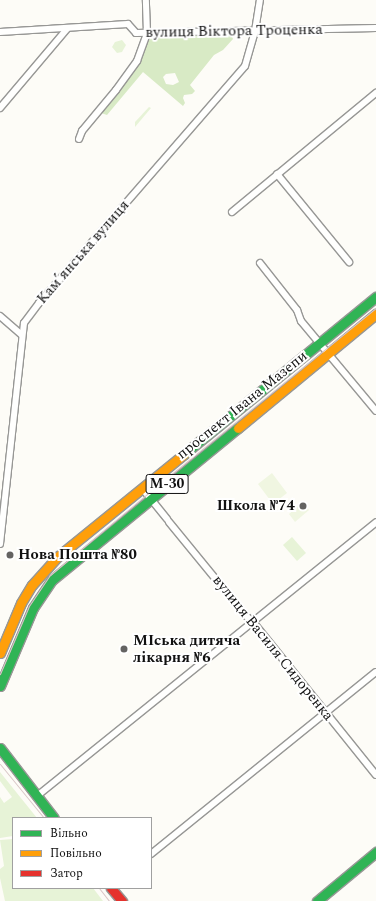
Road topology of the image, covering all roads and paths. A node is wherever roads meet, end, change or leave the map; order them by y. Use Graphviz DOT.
graph roads {
  1 [pos="146,0"];
  2 [pos="260,0"];
  3 [pos="67,28"];
  4 [pos="376,28"];
  5 [pos="256,31"];
  6 [pos="0,32"];
  7 [pos="147,34"];
  8 [pos="376,93"];
  9 [pos="0,108"];
  10 [pos="79,139"];
  11 [pos="277,174"];
  12 [pos="232,212"];
  13 [pos="349,262"];
  14 [pos="260,263"];
  15 [pos="376,297"];
  16 [pos="376,314"];
  17 [pos="0,316"];
  18 [pos="22,335"];
  19 [pos="320,343"];
  20 [pos="329,353"];
  21 [pos="376,411"];
  22 [pos="142,488"];
  23 [pos="150,498"];
  24 [pos="376,522"];
  25 [pos="0,544"];
  26 [pos="253,622"];
  27 [pos="0,653"];
  28 [pos="376,672"];
  29 [pos="0,686"];
  30 [pos="325,712"];
  31 [pos="0,748"];
  32 [pos="376,775"];
  33 [pos="37,796"];
  34 [pos="53,817"];
  35 [pos="376,852"];
  36 [pos="152,853"];
  37 [pos="112,889"];
  38 [pos="122,901"];
  39 [pos="317,901"];
  1 -- 7 [label="street"];
  2 -- 5 [label="street, Камʼянська вулиця"];
  3 -- 6 [label="street, вулиця Віктора Троценка"];
  3 -- 7 [label="street, вулиця Віктора Троценка"];
  3 -- 9 [label="street"];
  4 -- 5 [label="street, вулиця Віктора Троценка"];
  5 -- 7 [label="street, вулиця Віктора Троценка"];
  5 -- 18 [label="street, Камʼянська вулиця"];
  7 -- 10 [label="street"];
  8 -- 11 [label="street"];
  11 -- 12 [label="street"];
  11 -- 13 [label="street"];
  14 -- 19 [label="street"];
  15 -- 19 [label="main road, проспект Івана Мазепи / М-30"];
  16 -- 20 [label="main road, проспект Івана Мазепи / М-30"];
  17 -- 18 [label="street"];
  18 -- 25 [label="street, Камʼянська вулиця"];
  19 -- 20 [label="street"];
  19 -- 22 [label="main road, проспект Івана Мазепи / М-30"];
  20 -- 21 [label="street"];
  20 -- 23 [label="main road, проспект Івана Мазепи / М-30"];
  22 -- 23 [label="street, вулиця Василя Сидоренка"];
  22 -- 27 [label="main road, проспект Івана Мазепи / М-30"];
  23 -- 26 [label="street, вулиця Василя Сидоренка"];
  23 -- 29 [label="main road, проспект Івана Мазепи / М-30"];
  24 -- 26 [label="street"];
  26 -- 30 [label="street, вулиця Василя Сидоренка"];
  26 -- 33 [label="street"];
  28 -- 30 [label="street"];
  30 -- 32 [label="street, вулиця Василя Сидоренка"];
  30 -- 36 [label="street"];
  31 -- 33 [label="main road"];
  33 -- 34 [label="main road"];
  35 -- 39 [label="main road"];
  37 -- 38 [label="main road"];
}
